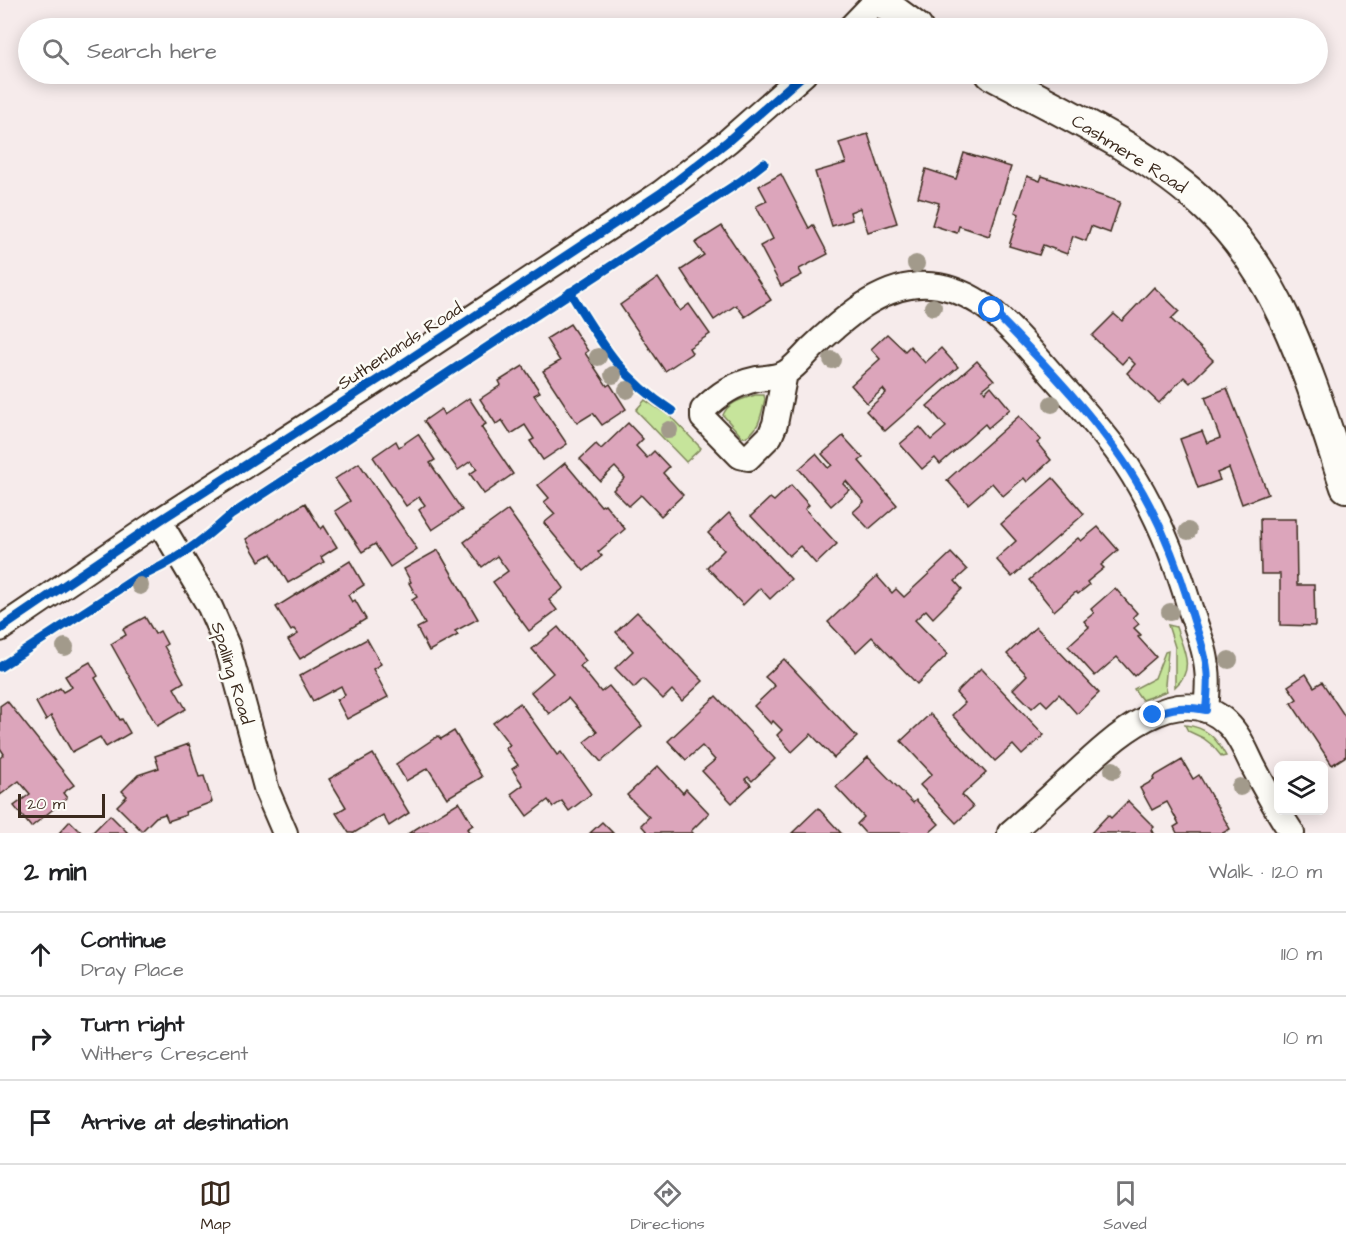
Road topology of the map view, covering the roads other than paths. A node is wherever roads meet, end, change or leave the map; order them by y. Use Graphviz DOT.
graph roads {
  1 [pos="878,0"];
  2 [pos="859,18"];
  3 [pos="903,18"];
  4 [pos="793,84"];
  5 [pos="1010,84"];
  6 [pos="785,373"];
  7 [pos="1346,488"];
  8 [pos="159,520"];
  9 [pos="0,629"];
  10 [pos="1206,710"];
  11 [pos="285,833"];
  12 [pos="1010,833"];
  13 [pos="1292,833"];
  1 -- 2 [label="street"];
  1 -- 3 [label="street"];
  4 -- 8 [label="street, Sutherlands Road"];
  5 -- 7 [label="street, Cashmere Road"];
  6 -- 10 [label="street"];
  8 -- 9 [label="street, Sutherlands Road"];
  8 -- 11 [label="street, Spalling Road"];
  10 -- 12 [label="street"];
  10 -- 13 [label="street"];
}
